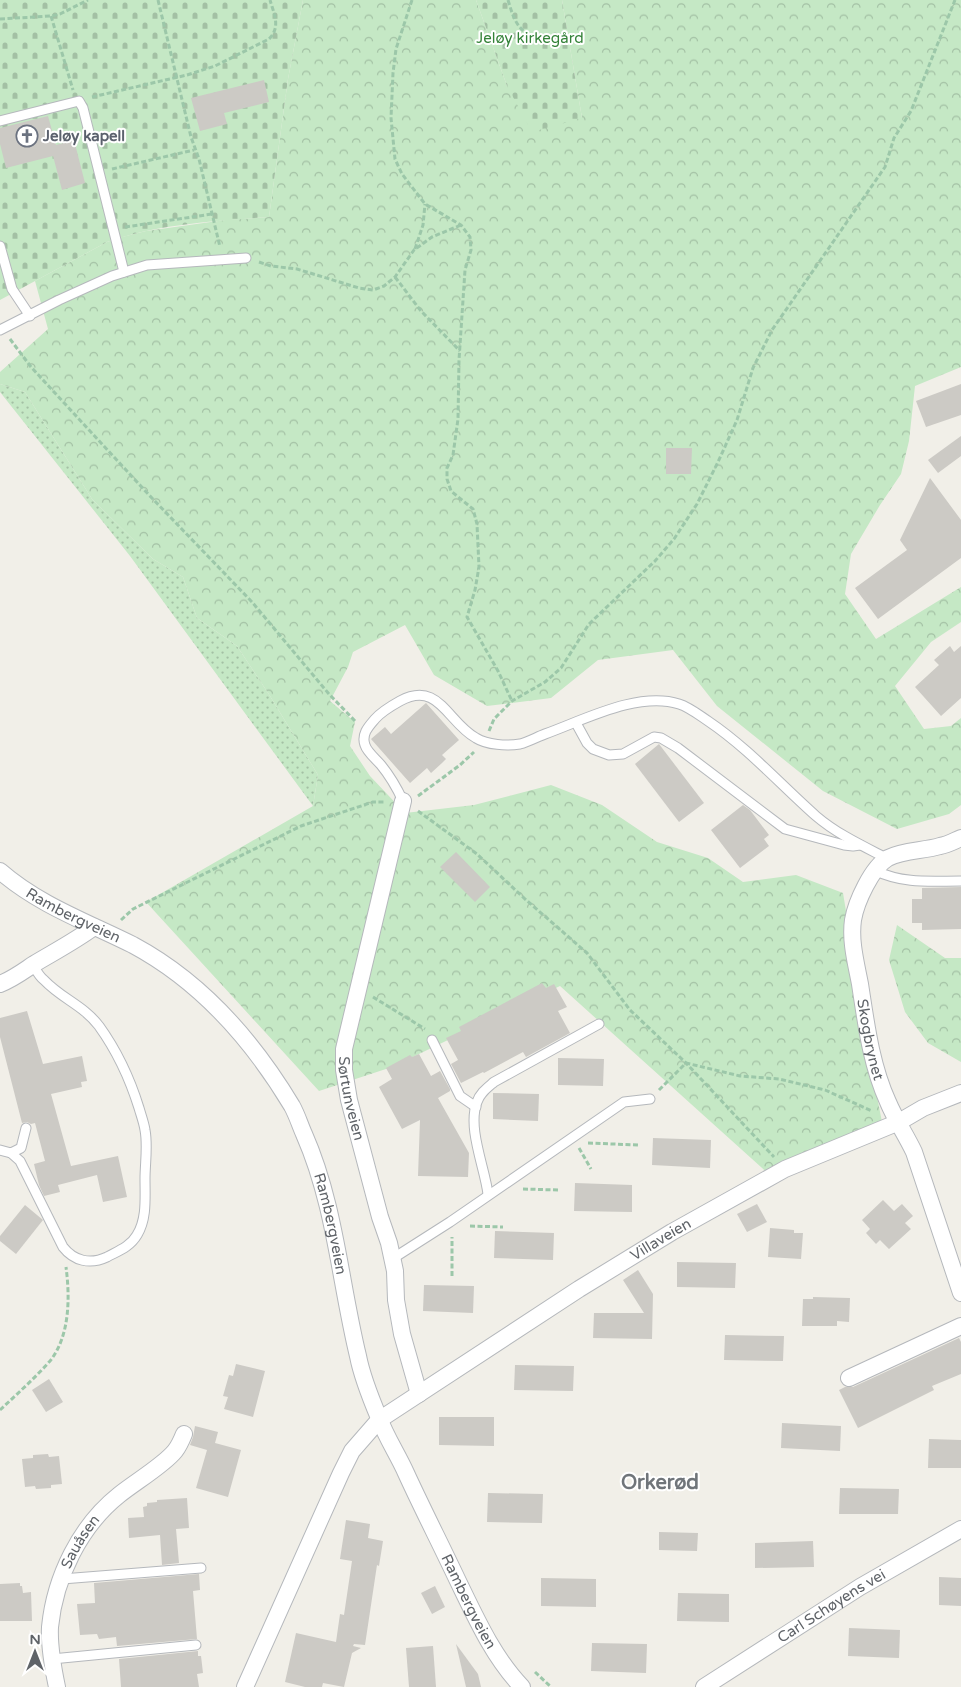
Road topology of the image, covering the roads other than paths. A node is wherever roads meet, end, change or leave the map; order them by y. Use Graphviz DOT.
graph roads {
  1 [pos="0,121"];
  2 [pos="0,246"];
  3 [pos="246,258"];
  4 [pos="124,272"];
  5 [pos="30,316"];
  6 [pos="1,329"];
  7 [pos="576,723"];
  8 [pos="403,801"];
  9 [pos="961,838"];
  10 [pos="860,845"];
  11 [pos="888,858"];
  12 [pos="876,870"];
  13 [pos="0,871"];
  14 [pos="961,881"];
  15 [pos="100,930"];
  16 [pos="33,965"];
  17 [pos="0,984"];
  18 [pos="599,1024"];
  19 [pos="432,1040"];
  20 [pos="961,1093"];
  21 [pos="650,1099"];
  22 [pos="476,1107"];
  23 [pos="899,1122"];
  24 [pos="26,1128"];
  25 [pos="0,1150"];
  26 [pos="11,1153"];
  27 [pos="488,1194"];
  28 [pos="392,1259"];
  29 [pos="961,1293"];
  30 [pos="961,1326"];
  31 [pos="849,1378"];
  32 [pos="419,1394"];
  33 [pos="379,1420"];
  34 [pos="184,1434"];
  35 [pos="961,1529"];
  36 [pos="201,1568"];
  37 [pos="62,1579"];
  38 [pos="196,1645"];
  39 [pos="52,1659"];
  40 [pos="57,1687"];
  41 [pos="245,1687"];
  42 [pos="522,1687"];
  43 [pos="704,1687"];
  1 -- 4 [label="lane"];
  2 -- 5 [label="lane"];
  3 -- 4 [label="lane"];
  4 -- 5 [label="lane"];
  5 -- 6 [label="lane"];
  7 -- 8 [label="lane"];
  7 -- 10 [label="lane"];
  7 -- 10 [label="lane"];
  8 -- 28 [label="street, Sørtunveien"];
  9 -- 11 [label="street"];
  10 -- 11 [label="lane"];
  11 -- 12 [label="street, Skogbrynet"];
  12 -- 14 [label="lane"];
  12 -- 23 [label="street, Skogbrynet"];
  13 -- 15 [label="street, Rambergveien"];
  15 -- 16 [label="street"];
  15 -- 33 [label="street, Rambergveien"];
  16 -- 17 [label="street"];
  16 -- 26 [label="lane"];
  18 -- 22 [label="lane"];
  19 -- 22 [label="lane"];
  20 -- 23 [label="street, Villaveien"];
  21 -- 27 [label="lane"];
  22 -- 27 [label="lane"];
  23 -- 29 [label="street, Skogbrynet"];
  23 -- 32 [label="street, Villaveien"];
  24 -- 26 [label="lane"];
  25 -- 26 [label="lane"];
  27 -- 28 [label="lane"];
  28 -- 32 [label="street, Sørtunveien"];
  30 -- 31 [label="street"];
  32 -- 33 [label="street, Villaveien"];
  33 -- 41 [label="street"];
  33 -- 42 [label="street, Rambergveien"];
  34 -- 37 [label="street, Sauåsen"];
  35 -- 43 [label="street, Carl Schøyens vei"];
  36 -- 37 [label="lane"];
  37 -- 39 [label="street, Sauåsen"];
  38 -- 39 [label="lane"];
  39 -- 40 [label="street, Sauåsen"];
}
